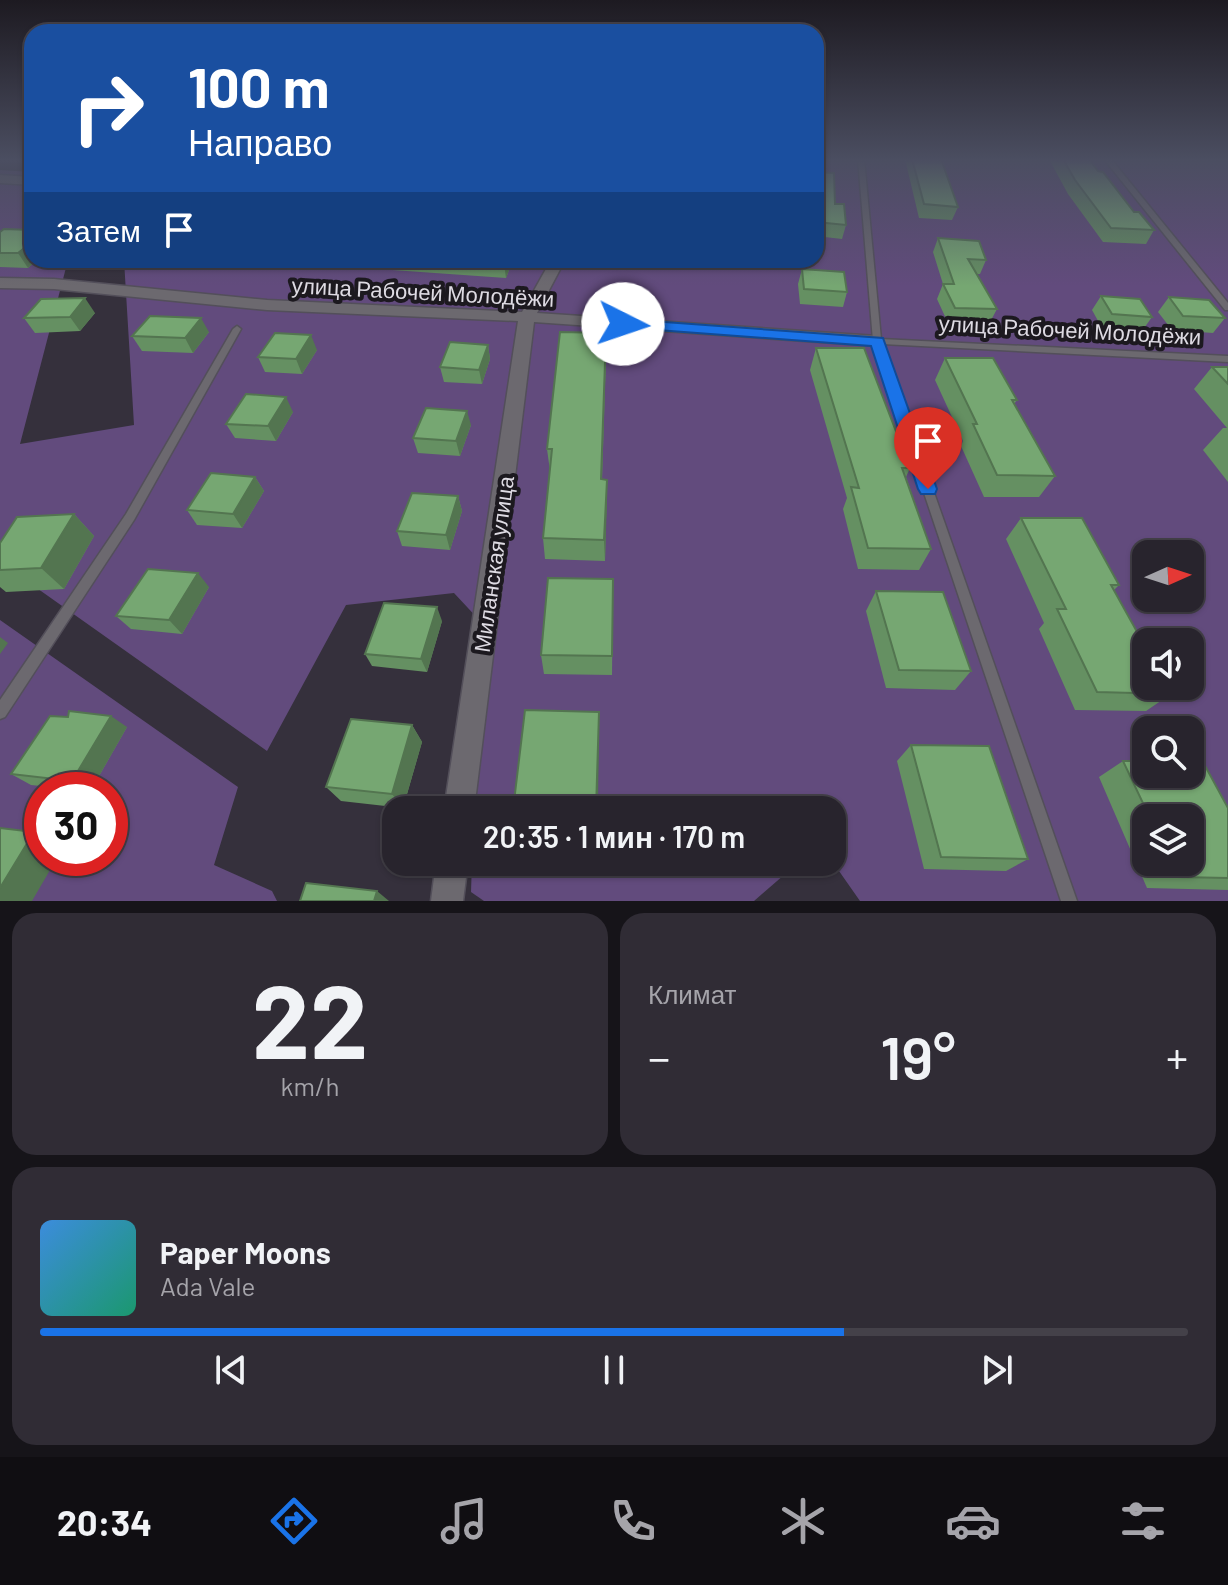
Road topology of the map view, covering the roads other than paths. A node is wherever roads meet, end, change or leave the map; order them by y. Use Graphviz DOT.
graph roads {
  1 [pos="865,201"];
  2 [pos="1141,201"];
  3 [pos="554,268"];
  4 [pos="0,283"];
  5 [pos="1228,308"];
  6 [pos="527,317"];
  7 [pos="237,329"];
  8 [pos="877,341"];
  9 [pos="1228,359"];
  10 [pos="0,712"];
  11 [pos="461,796"];
  12 [pos="450,876"];
  13 [pos="447,901"];
  14 [pos="1069,901"];
  1 -- 8 [label="lane"];
  2 -- 5 [label="lane"];
  3 -- 6 [label="street"];
  4 -- 6 [label="street, улица Рабочей Молодёжи"];
  6 -- 8 [label="street, улица Рабочей Молодёжи"];
  6 -- 11 [label="street, Миланская улица"];
  7 -- 10 [label="lane"];
  8 -- 9 [label="lane, улица Рабочей Молодёжи"];
  8 -- 14 [label="lane"];
  12 -- 13 [label="street"];
}
